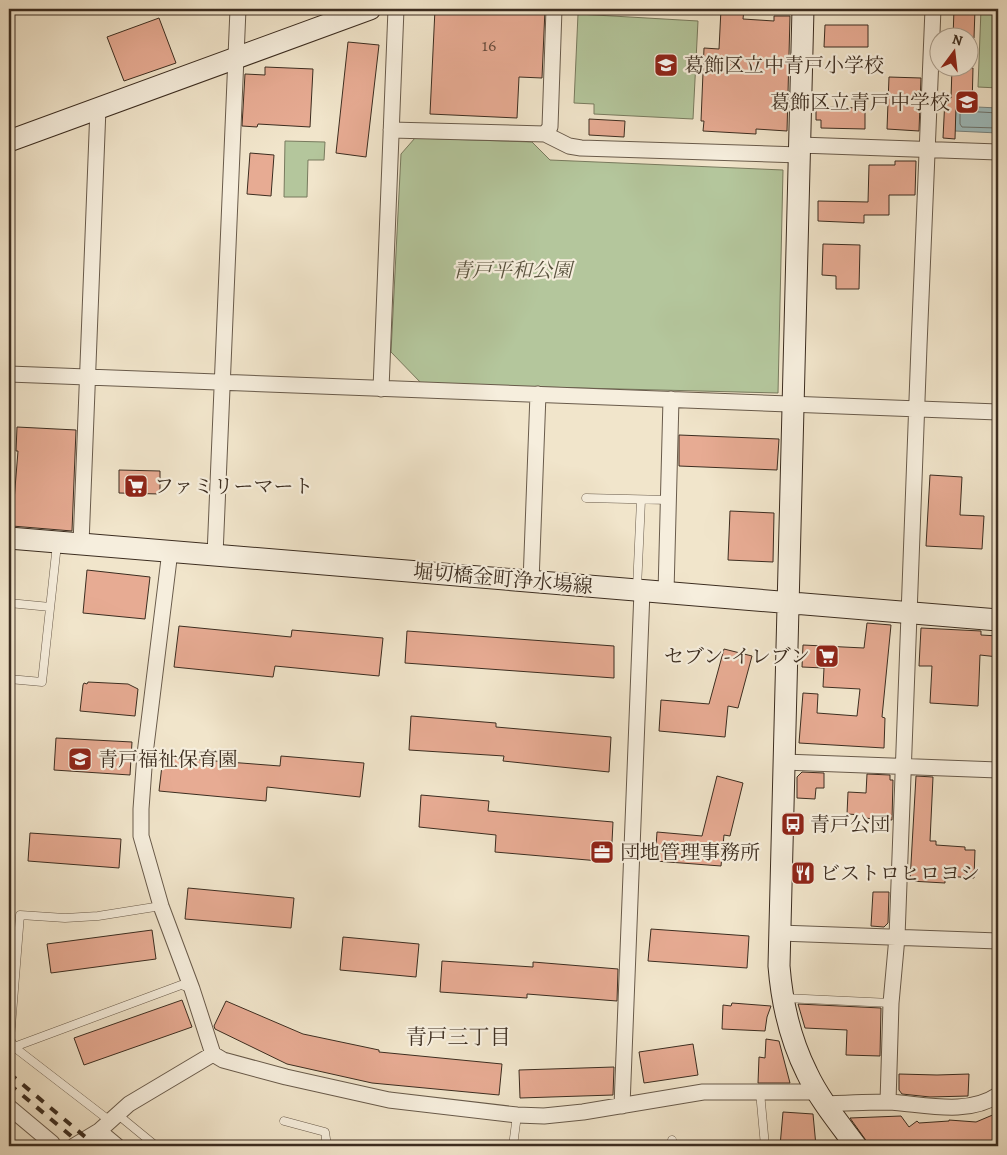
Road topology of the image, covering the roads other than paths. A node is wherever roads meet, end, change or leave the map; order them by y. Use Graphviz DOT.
graph roads {
  1 [pos="238,9"];
  2 [pos="370,9"];
  3 [pos="396,9"];
  4 [pos="554,9"];
  5 [pos="804,9"];
  6 [pos="921,9"];
  7 [pos="933,9"];
  8 [pos="236,58"];
  9 [pos="98,108"];
  10 [pos="391,130"];
  11 [pos="545,134"];
  12 [pos="9,141"];
  13 [pos="927,149"];
  14 [pos="800,150"];
  15 [pos="998,152"];
  16 [pos="9,374"];
  17 [pos="87,377"];
  18 [pos="223,383"];
  19 [pos="381,388"];
  20 [pos="538,394"];
  21 [pos="670,399"];
  22 [pos="793,403"];
  23 [pos="916,409"];
  24 [pos="998,412"];
  25 [pos="586,498"];
  26 [pos="641,500"];
  27 [pos="669,500"];
  28 [pos="9,538"];
  29 [pos="57,542"];
  30 [pos="81,544"];
  31 [pos="170,551"];
  32 [pos="215,555"];
  33 [pos="531,582"];
  34 [pos="640,590"];
  35 [pos="666,592"];
  36 [pos="789,602"];
  37 [pos="9,603"];
  38 [pos="50,607"];
  39 [pos="909,612"];
  40 [pos="998,620"];
  41 [pos="9,679"];
  42 [pos="784,762"];
  43 [pos="903,766"];
  44 [pos="998,770"];
  45 [pos="161,906"];
  46 [pos="780,933"];
  47 [pos="897,937"];
  48 [pos="998,941"];
  49 [pos="192,989"];
  50 [pos="782,998"];
  51 [pos="892,1003"];
  52 [pos="14,1047"];
  53 [pos="213,1054"];
  54 [pos="760,1092"];
  55 [pos="998,1095"];
  56 [pos="822,1098"];
  57 [pos="888,1102"];
  58 [pos="622,1106"];
  59 [pos="9,1108"];
  60 [pos="516,1115"];
  61 [pos="108,1122"];
  62 [pos="284,1122"];
  63 [pos="54,1146"];
  64 [pos="74,1146"];
  65 [pos="116,1146"];
  66 [pos="156,1146"];
  67 [pos="327,1146"];
  68 [pos="513,1146"];
  69 [pos="765,1146"];
  70 [pos="856,1146"];
  1 -- 8 [label="street"];
  2 -- 8 [label="street"];
  3 -- 10 [label="street"];
  4 -- 11 [label="street"];
  5 -- 14 [label="street"];
  6 -- 7 [label="street"];
  7 -- 13 [label="street"];
  8 -- 9 [label="street"];
  8 -- 18 [label="street"];
  9 -- 12 [label="street"];
  9 -- 17 [label="street"];
  10 -- 11 [label="street"];
  10 -- 19 [label="street"];
  11 -- 14 [label="street"];
  13 -- 14 [label="street"];
  13 -- 15 [label="street"];
  13 -- 23 [label="street"];
  14 -- 22 [label="street"];
  16 -- 17 [label="street"];
  17 -- 18 [label="street"];
  17 -- 30 [label="street"];
  18 -- 19 [label="street"];
  18 -- 32 [label="street"];
  19 -- 20 [label="street"];
  20 -- 21 [label="street"];
  20 -- 33 [label="street"];
  21 -- 22 [label="street"];
  21 -- 27 [label="street"];
  22 -- 23 [label="street"];
  22 -- 36 [label="street"];
  23 -- 24 [label="street"];
  23 -- 39 [label="street"];
  25 -- 26 [label="lane"];
  26 -- 27 [label="lane"];
  26 -- 34 [label="lane"];
  27 -- 35 [label="street"];
  28 -- 29 [label="street, 堀切橋金町浄水場線"];
  29 -- 30 [label="street, 堀切橋金町浄水場線"];
  29 -- 38 [label="lane"];
  30 -- 31 [label="street, 堀切橋金町浄水場線"];
  31 -- 32 [label="street, 堀切橋金町浄水場線"];
  31 -- 45 [label="street"];
  32 -- 33 [label="street, 堀切橋金町浄水場線"];
  33 -- 34 [label="street, 堀切橋金町浄水場線"];
  34 -- 35 [label="street, 堀切橋金町浄水場線"];
  34 -- 58 [label="street"];
  35 -- 36 [label="street, 堀切橋金町浄水場線"];
  36 -- 39 [label="street, 堀切橋金町浄水場線"];
  36 -- 42 [label="street"];
  37 -- 38 [label="lane"];
  38 -- 41 [label="lane"];
  39 -- 40 [label="street, 堀切橋金町浄水場線"];
  39 -- 43 [label="street"];
  42 -- 43 [label="street"];
  42 -- 46 [label="street"];
  43 -- 44 [label="street"];
  43 -- 47 [label="street"];
  45 -- 49 [label="street"];
  45 -- 52 [label="lane"];
  46 -- 47 [label="street"];
  46 -- 50 [label="street"];
  47 -- 48 [label="street"];
  47 -- 51 [label="street"];
  49 -- 52 [label="lane"];
  49 -- 53 [label="street"];
  50 -- 51 [label="lane"];
  50 -- 56 [label="street"];
  51 -- 57 [label="street"];
  52 -- 61 [label="lane"];
  53 -- 60 [label="street"];
  53 -- 61 [label="street"];
  54 -- 56 [label="street"];
  54 -- 58 [label="street"];
  54 -- 69 [label="lane"];
  55 -- 57 [label="street"];
  56 -- 57 [label="street"];
  56 -- 70 [label="street"];
  58 -- 60 [label="street"];
  59 -- 63 [label="street"];
  60 -- 68 [label="lane"];
  61 -- 64 [label="street"];
  61 -- 65 [label="street"];
  61 -- 66 [label="lane"];
  62 -- 67 [label="lane"];
}
